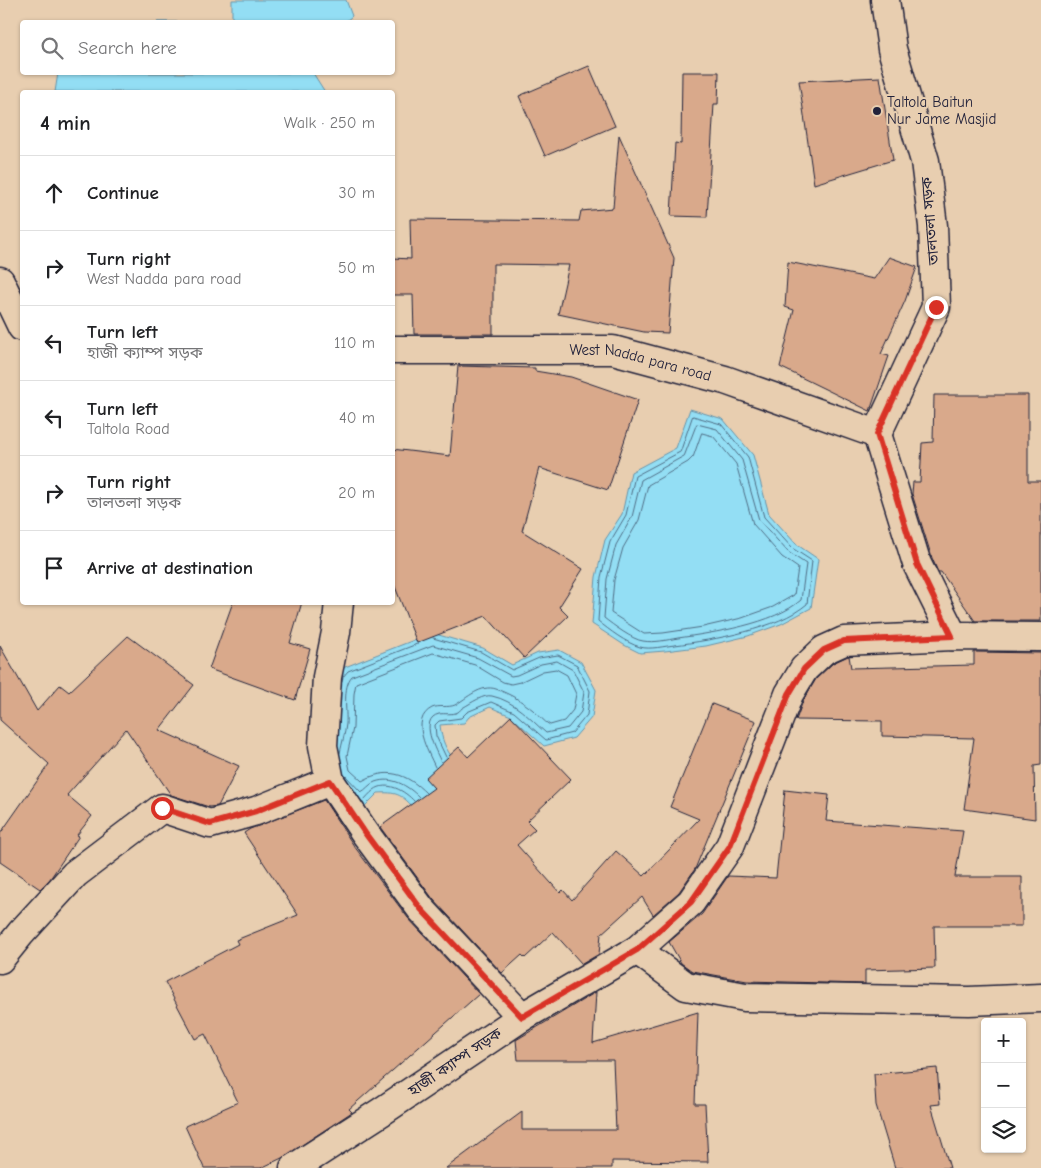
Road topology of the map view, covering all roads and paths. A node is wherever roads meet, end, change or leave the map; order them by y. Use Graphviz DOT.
graph roads {
  1 [pos="885,0"];
  2 [pos="0,281"];
  3 [pos="20,323"];
  4 [pos="395,350"];
  5 [pos="877,434"];
  6 [pos="339,605"];
  7 [pos="952,636"];
  8 [pos="1041,637"];
  9 [pos="330,781"];
  10 [pos="637,950"];
  11 [pos="0,959"];
  12 [pos="1041,998"];
  13 [pos="522,1017"];
  14 [pos="294,1168"];
  1 -- 5 [label="street, তালতলা সড়ক"];
  2 -- 3 [label="street"];
  4 -- 5 [label="street, West Nadda para road"];
  5 -- 7 [label="street"];
  6 -- 9 [label="street"];
  7 -- 8 [label="street, হাজী ক্যাম্প সড়ক"];
  7 -- 10 [label="street, হাজী ক্যাম্প সড়ক"];
  9 -- 11 [label="street"];
  9 -- 13 [label="street"];
  10 -- 12 [label="street"];
  10 -- 13 [label="street, হাজী ক্যাম্প সড়ক"];
  13 -- 14 [label="street, হাজী ক্যাম্প সড়ক"];
}
